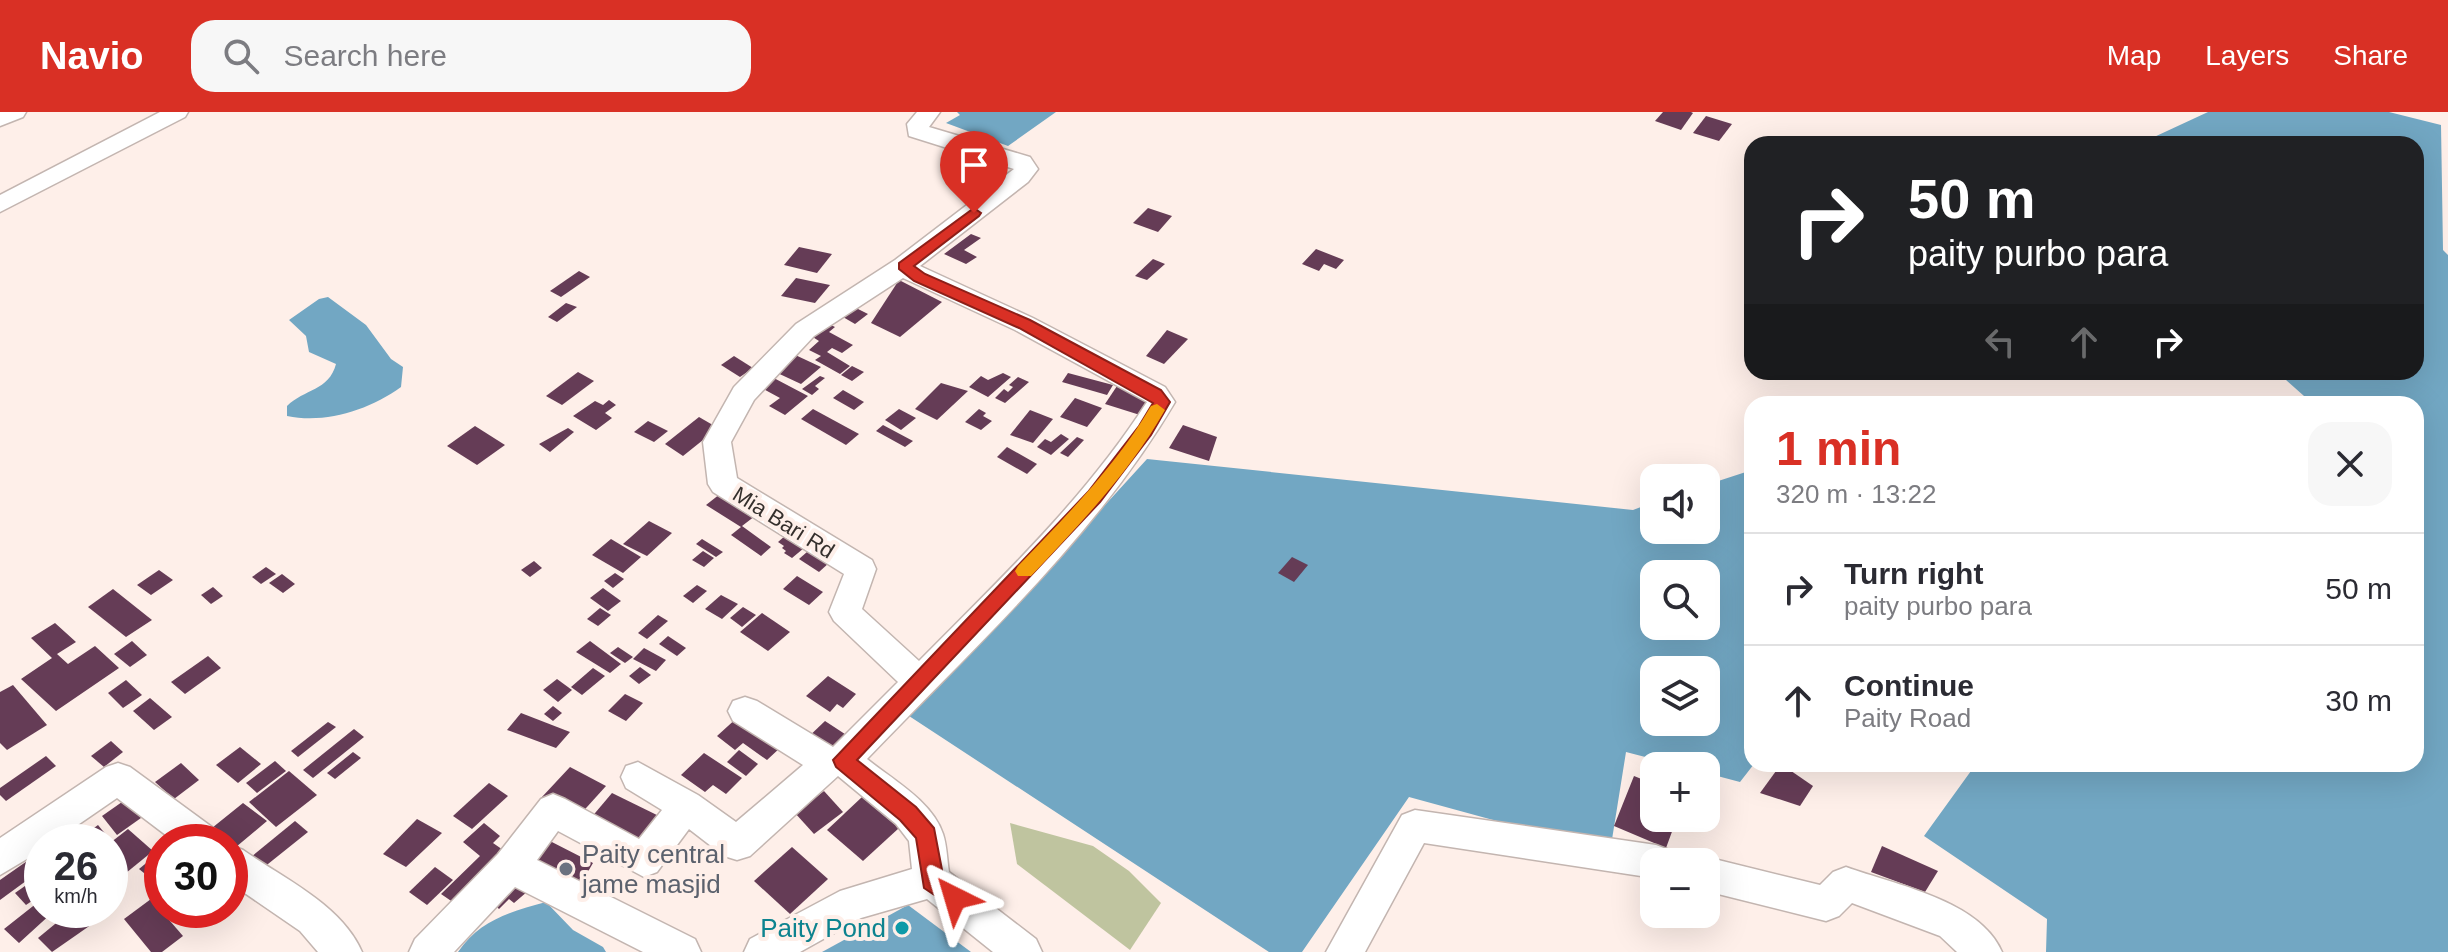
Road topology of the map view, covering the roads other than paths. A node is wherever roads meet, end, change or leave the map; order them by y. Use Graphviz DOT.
graph roads {
  1 [pos="15,112"];
  2 [pos="177,112"];
  3 [pos="929,112"];
  4 [pos="0,119"];
  5 [pos="0,205"];
  6 [pos="904,266"];
  7 [pos="919,682"];
  8 [pos="745,711"];
  9 [pos="836,762"];
  10 [pos="638,777"];
  11 [pos="686,806"];
  12 [pos="179,824"];
  13 [pos="0,858"];
  14 [pos="1640,860"];
  15 [pos="511,866"];
  16 [pos="248,874"];
  17 [pos="1720,878"];
  18 [pos="932,881"];
  19 [pos="343,952"];
  20 [pos="428,952"];
  21 [pos="682,952"];
  22 [pos="763,952"];
  23 [pos="1023,952"];
  24 [pos="1345,952"];
  25 [pos="1983,952"];
  1 -- 4 [label="street"];
  2 -- 5 [label="street"];
  3 -- 6 [label="street"];
  6 -- 7 [label="street, Mia Bari Rd"];
  6 -- 7 [label="street"];
  7 -- 9 [label="street"];
  8 -- 9 [label="street"];
  9 -- 11 [label="street"];
  9 -- 18 [label="street"];
  10 -- 11 [label="street"];
  11 -- 15 [label="street"];
  12 -- 13 [label="street"];
  14 -- 24 [label="street"];
  15 -- 20 [label="street"];
  15 -- 21 [label="street"];
  16 -- 19 [label="street"];
  17 -- 25 [label="street"];
  18 -- 22 [label="street"];
  18 -- 23 [label="street"];
}
